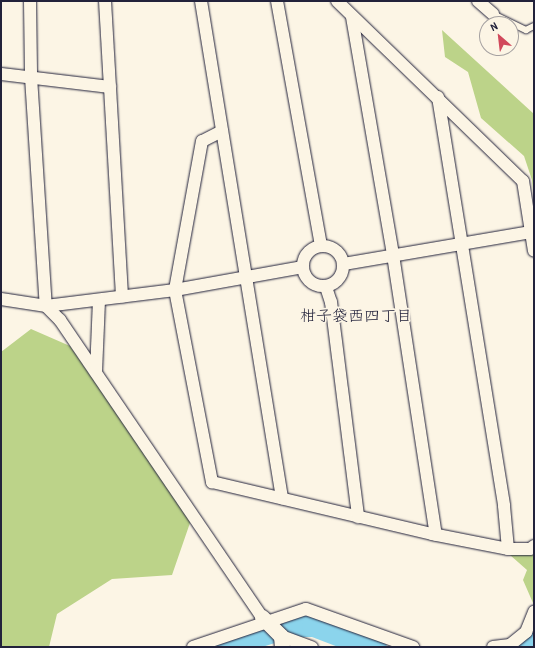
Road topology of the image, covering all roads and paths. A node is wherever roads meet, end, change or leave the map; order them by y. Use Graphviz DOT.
graph roads {
  1 [pos="30,1"];
  2 [pos="105,1"];
  3 [pos="201,1"];
  4 [pos="277,1"];
  5 [pos="337,1"];
  6 [pos="478,1"];
  7 [pos="493,14"];
  8 [pos="352,17"];
  9 [pos="534,26"];
  10 [pos="1,74"];
  11 [pos="30,77"];
  12 [pos="110,87"];
  13 [pos="438,96"];
  14 [pos="222,131"];
  15 [pos="531,232"];
  16 [pos="463,244"];
  17 [pos="320,246"];
  18 [pos="534,250"];
  19 [pos="393,255"];
  20 [pos="344,264"];
  21 [pos="303,267"];
  22 [pos="246,278"];
  23 [pos="326,287"];
  24 [pos="175,290"];
  25 [pos="122,297"];
  26 [pos="1,299"];
  27 [pos="99,300"];
  28 [pos="46,306"];
  29 [pos="96,372"];
  30 [pos="282,498"];
  31 [pos="358,517"];
  32 [pos="436,535"];
  33 [pos="534,546"];
  34 [pos="508,549"];
  35 [pos="534,612"];
  36 [pos="264,619"];
  37 [pos="281,641"];
  38 [pos="192,647"];
  39 [pos="312,647"];
  40 [pos="414,647"];
  41 [pos="493,647"];
  1 -- 11 [label="street"];
  2 -- 12 [label="street"];
  3 -- 14 [label="street"];
  4 -- 17 [label="street"];
  5 -- 8 [label="street"];
  6 -- 7 [label="street"];
  7 -- 9 [label="lane"];
  8 -- 13 [label="street"];
  8 -- 19 [label="street"];
  10 -- 11 [label="street"];
  11 -- 12 [label="street"];
  11 -- 28 [label="street"];
  12 -- 25 [label="street"];
  13 -- 15 [label="street"];
  13 -- 16 [label="street"];
  14 -- 22 [label="street"];
  14 -- 24 [label="street"];
  15 -- 16 [label="street"];
  15 -- 18 [label="street"];
  16 -- 19 [label="street"];
  16 -- 34 [label="street"];
  17 -- 20 [label="street"];
  17 -- 21 [label="street"];
  19 -- 20 [label="street"];
  19 -- 32 [label="street"];
  20 -- 23 [label="street"];
  21 -- 22 [label="street"];
  21 -- 23 [label="street"];
  22 -- 24 [label="street"];
  22 -- 30 [label="street"];
  23 -- 31 [label="street"];
  24 -- 25 [label="street"];
  24 -- 30 [label="street"];
  25 -- 27 [label="street"];
  26 -- 28 [label="street"];
  27 -- 28 [label="street"];
  27 -- 29 [label="street"];
  28 -- 29 [label="street"];
  29 -- 36 [label="street"];
  30 -- 31 [label="street"];
  31 -- 32 [label="street"];
  32 -- 34 [label="street"];
  33 -- 34 [label="street"];
  35 -- 41 [label="street"];
  36 -- 37 [label="street"];
  36 -- 38 [label="street"];
  36 -- 40 [label="street"];
  37 -- 39 [label="street"];
}
